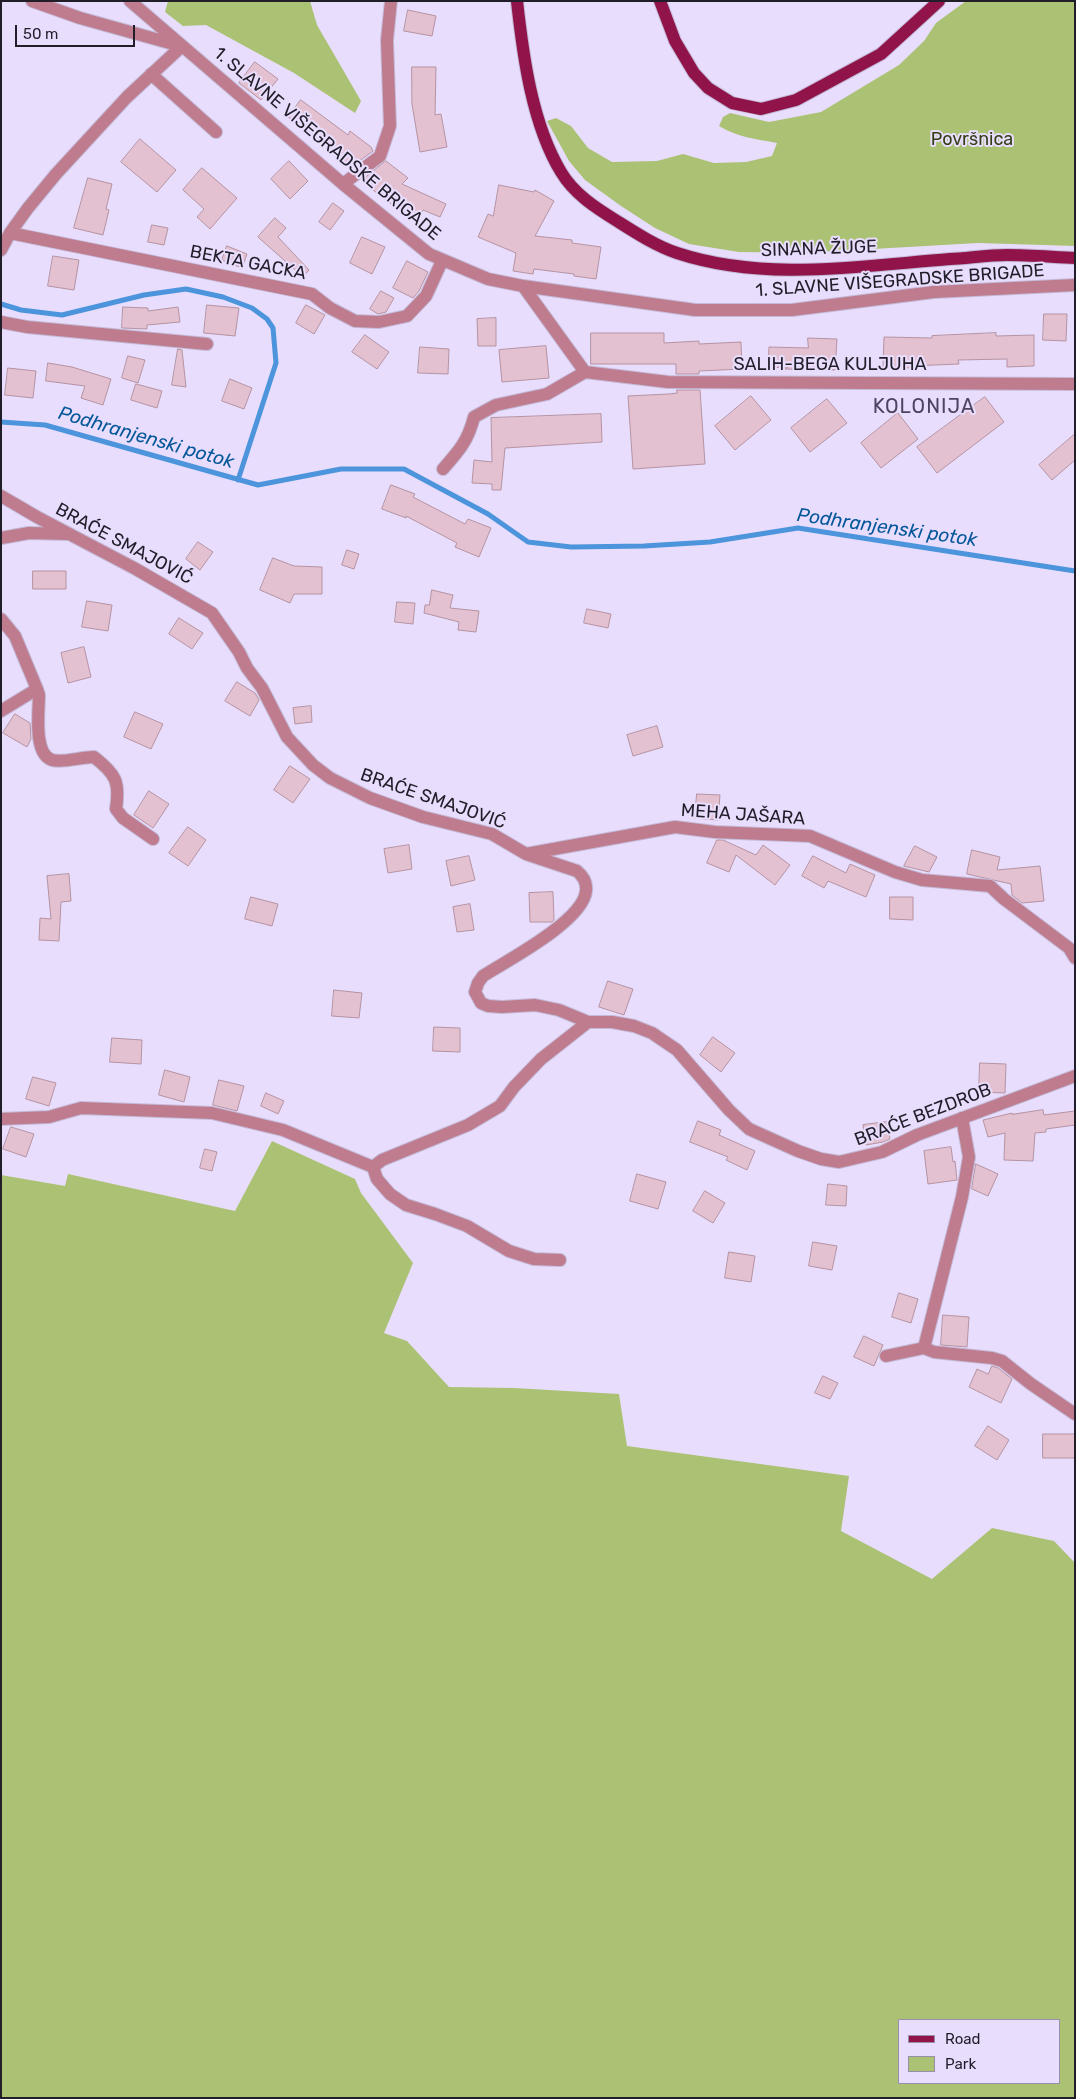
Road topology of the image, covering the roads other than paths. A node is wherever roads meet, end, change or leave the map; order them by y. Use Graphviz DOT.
graph roads {
  1 [pos="32,1"];
  2 [pos="130,1"];
  3 [pos="391,1"];
  4 [pos="518,1"];
  5 [pos="660,1"];
  6 [pos="939,1"];
  7 [pos="182,46"];
  8 [pos="151,74"];
  9 [pos="216,132"];
  10 [pos="344,184"];
  11 [pos="10,233"];
  12 [pos="1,250"];
  13 [pos="1075,258"];
  14 [pos="442,261"];
  15 [pos="1075,285"];
  16 [pos="524,286"];
  17 [pos="1,322"];
  18 [pos="206,344"];
  19 [pos="585,372"];
  20 [pos="1075,384"];
  21 [pos="443,469"];
  22 [pos="1,496"];
  23 [pos="69,534"];
  24 [pos="1,538"];
  25 [pos="1,620"];
  26 [pos="38,689"];
  27 [pos="1,711"];
  28 [pos="153,839"];
  29 [pos="526,854"];
  30 [pos="1075,958"];
  31 [pos="588,1022"];
  32 [pos="1075,1076"];
  33 [pos="962,1118"];
  34 [pos="1,1119"];
  35 [pos="373,1167"];
  36 [pos="560,1260"];
  37 [pos="924,1348"];
  38 [pos="886,1356"];
  39 [pos="1075,1414"];
  1 -- 7 [label="street"];
  2 -- 7 [label="street, 1. SLAVNE VIŠEGRADSKE BRIGADE"];
  3 -- 10 [label="street"];
  4 -- 13 [label="main road, SINANA ŽUGE"];
  5 -- 6 [label="main road"];
  7 -- 8 [label="street"];
  7 -- 10 [label="street, 1. SLAVNE VIŠEGRADSKE BRIGADE"];
  8 -- 9 [label="street"];
  8 -- 11 [label="street"];
  10 -- 14 [label="street, 1. SLAVNE VIŠEGRADSKE BRIGADE"];
  11 -- 12 [label="street"];
  11 -- 14 [label="street, BEKTA GACKA"];
  14 -- 16 [label="street, 1. SLAVNE VIŠEGRADSKE BRIGADE"];
  15 -- 16 [label="street, 1. SLAVNE VIŠEGRADSKE BRIGADE"];
  16 -- 19 [label="street"];
  17 -- 18 [label="street"];
  19 -- 20 [label="street, SALIH-BEGA KULJUHA"];
  19 -- 21 [label="street"];
  22 -- 23 [label="street, BRAĆE SMAJOVIĆ"];
  23 -- 24 [label="street"];
  23 -- 29 [label="street, BRAĆE SMAJOVIĆ"];
  25 -- 26 [label="street"];
  26 -- 27 [label="street"];
  26 -- 28 [label="street"];
  29 -- 30 [label="street, MEHA JAŠARA"];
  29 -- 31 [label="street, BRAĆE SMAJOVIĆ"];
  31 -- 33 [label="street, BRAĆE BEZDROB"];
  31 -- 35 [label="street"];
  32 -- 33 [label="street, BRAĆE BEZDROB"];
  33 -- 37 [label="street"];
  34 -- 35 [label="street"];
  35 -- 36 [label="street"];
  37 -- 38 [label="street"];
  37 -- 39 [label="street"];
}
